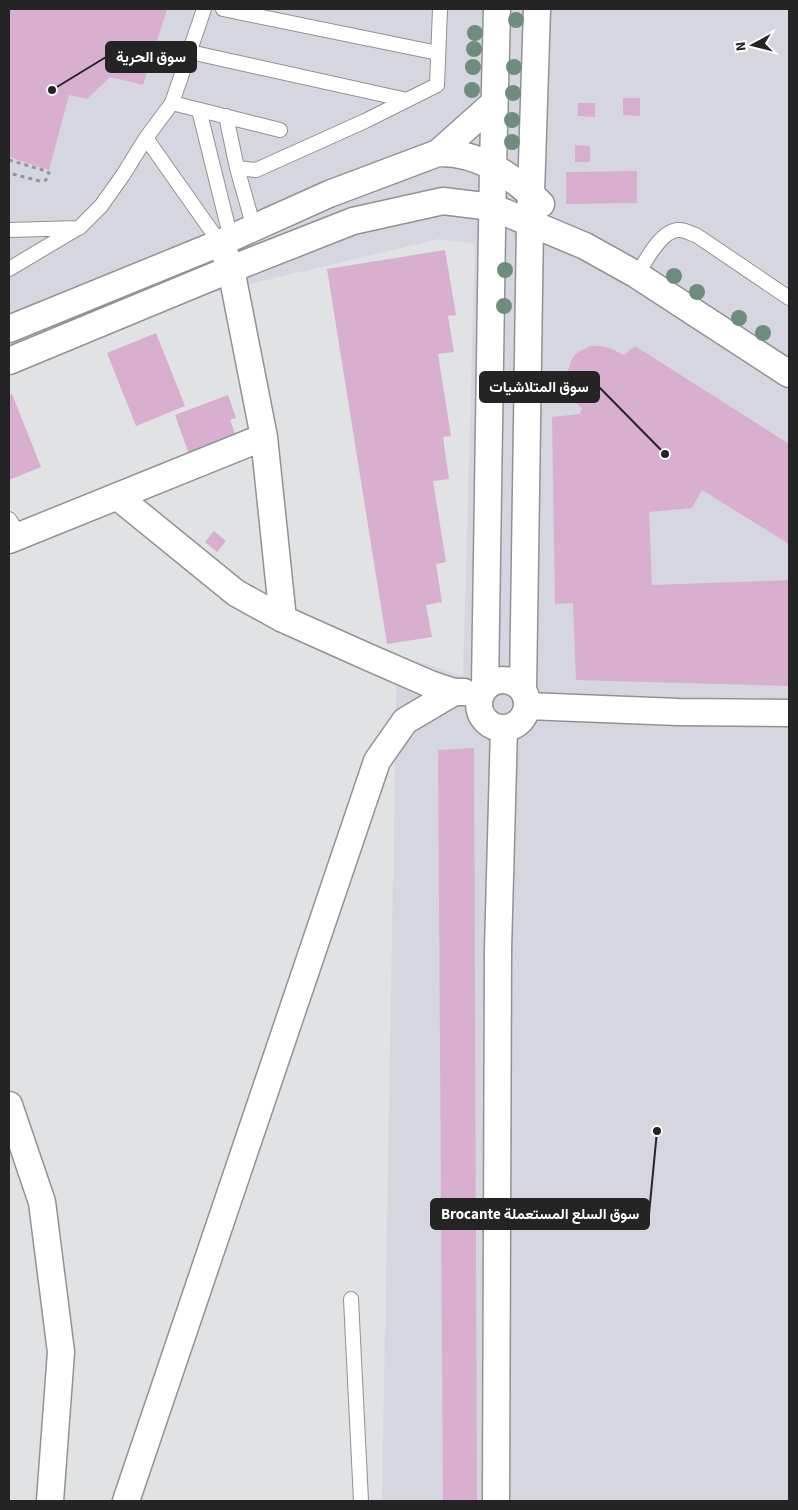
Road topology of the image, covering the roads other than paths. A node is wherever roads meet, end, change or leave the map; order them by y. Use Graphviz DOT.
graph roads {
  1 [pos="204,9"];
  2 [pos="223,9"];
  3 [pos="440,9"];
  4 [pos="497,9"];
  5 [pos="538,9"];
  6 [pos="190,52"];
  7 [pos="438,53"];
  8 [pos="407,100"];
  9 [pos="172,103"];
  10 [pos="494,103"];
  11 [pos="199,110"];
  12 [pos="226,116"];
  13 [pos="280,130"];
  14 [pos="146,138"];
  15 [pos="438,152"];
  16 [pos="493,165"];
  17 [pos="237,168"];
  18 [pos="532,195"];
  19 [pos="492,207"];
  20 [pos="530,224"];
  21 [pos="79,228"];
  22 [pos="254,228"];
  23 [pos="9,230"];
  24 [pos="226,241"];
  25 [pos="585,246"];
  26 [pos="9,269"];
  27 [pos="231,269"];
  28 [pos="637,275"];
  29 [pos="789,298"];
  30 [pos="9,329"];
  31 [pos="9,360"];
  32 [pos="789,374"];
  33 [pos="264,437"];
  34 [pos="118,497"];
  35 [pos="12,532"];
  36 [pos="283,618"];
  37 [pos="483,690"];
  38 [pos="454,692"];
  39 [pos="525,698"];
  40 [pos="789,713"];
  41 [pos="504,728"];
  42 [pos="9,1105"];
  43 [pos="351,1298"];
  44 [pos="50,1501"];
  45 [pos="126,1501"];
  46 [pos="361,1501"];
  47 [pos="496,1501"];
  1 -- 6 [label="lane"];
  2 -- 7 [label="lane"];
  3 -- 7 [label="lane"];
  4 -- 10 [label="street"];
  5 -- 18 [label="street"];
  6 -- 8 [label="lane"];
  6 -- 9 [label="lane"];
  7 -- 8 [label="lane"];
  8 -- 17 [label="lane"];
  9 -- 11 [label="lane"];
  9 -- 14 [label="lane"];
  10 -- 15 [label="street"];
  10 -- 16 [label="street"];
  11 -- 12 [label="lane"];
  11 -- 24 [label="lane"];
  12 -- 13 [label="lane"];
  12 -- 17 [label="lane"];
  14 -- 21 [label="lane"];
  14 -- 24 [label="lane"];
  15 -- 16 [label="street"];
  15 -- 22 [label="street"];
  16 -- 18 [label="street"];
  16 -- 19 [label="street"];
  17 -- 22 [label="lane"];
  18 -- 20 [label="street"];
  18 -- 25 [label="street"];
  19 -- 20 [label="street"];
  19 -- 27 [label="street"];
  19 -- 37 [label="street"];
  20 -- 25 [label="street"];
  20 -- 39 [label="street"];
  21 -- 23 [label="lane"];
  21 -- 26 [label="lane"];
  22 -- 24 [label="street"];
  24 -- 27 [label="street"];
  24 -- 30 [label="street"];
  25 -- 28 [label="street"];
  27 -- 31 [label="street"];
  27 -- 33 [label="street"];
  28 -- 29 [label="lane"];
  28 -- 32 [label="street"];
  33 -- 34 [label="street"];
  33 -- 36 [label="street"];
  34 -- 35 [label="street"];
  34 -- 36 [label="street"];
  36 -- 38 [label="street"];
  37 -- 38 [label="street"];
  37 -- 39 [label="street"];
  37 -- 41 [label="street"];
  38 -- 45 [label="street"];
  39 -- 40 [label="street"];
  39 -- 41 [label="street"];
  41 -- 47 [label="street"];
  42 -- 44 [label="street"];
  43 -- 46 [label="lane"];
}
